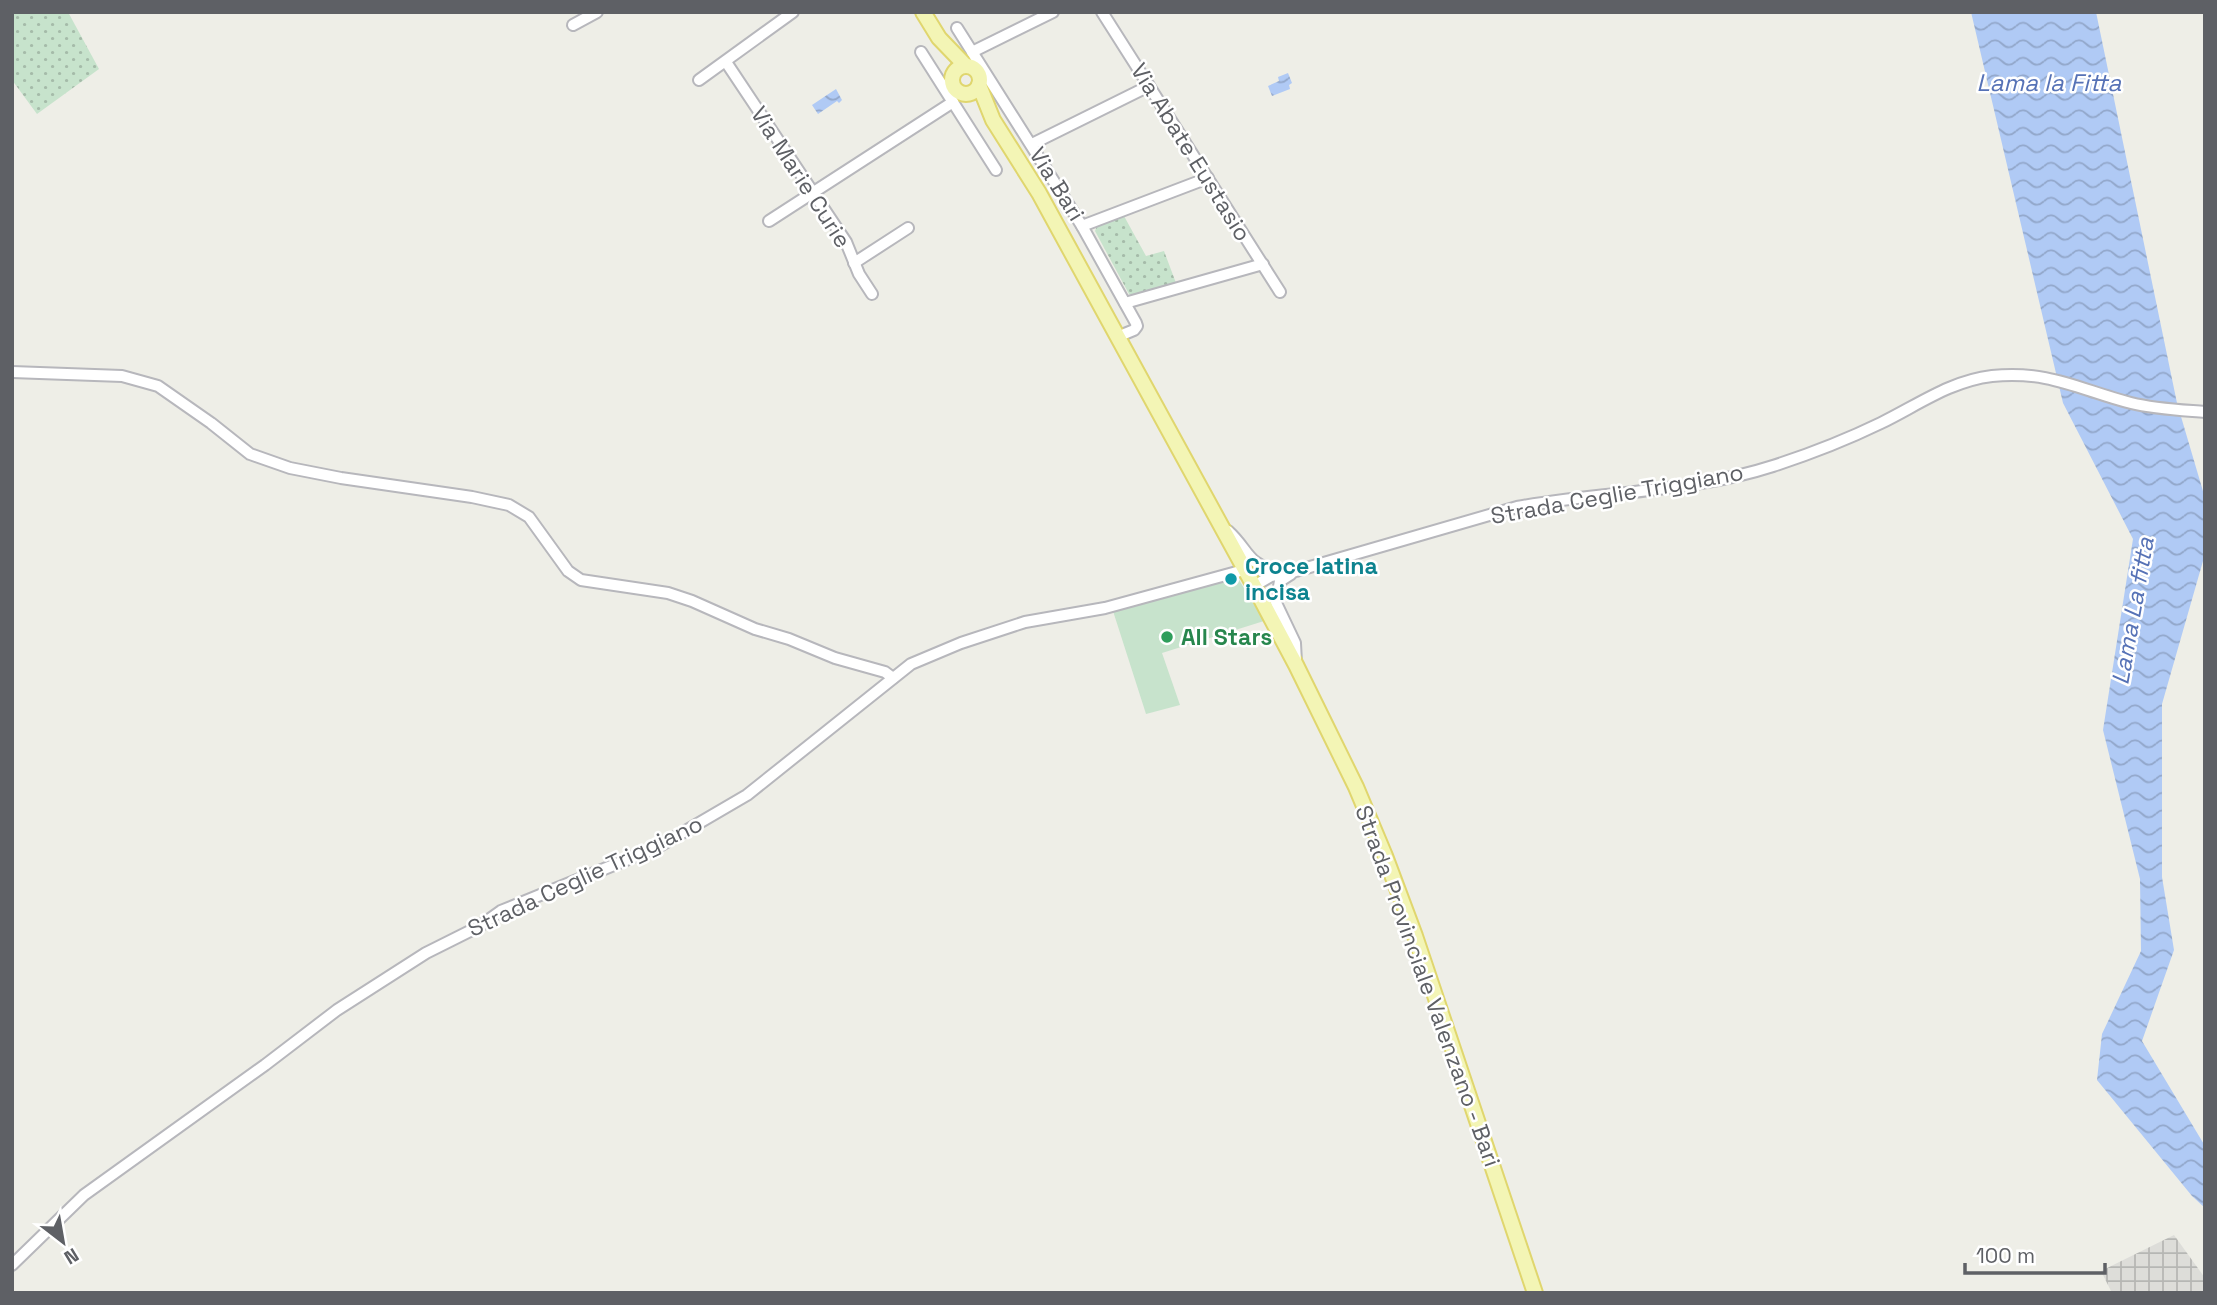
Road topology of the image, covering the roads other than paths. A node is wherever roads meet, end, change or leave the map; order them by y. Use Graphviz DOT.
graph roads {
  1 [pos="597,12"];
  2 [pos="793,12"];
  3 [pos="923,12"];
  4 [pos="1053,12"];
  5 [pos="1102,12"];
  6 [pos="573,25"];
  7 [pos="957,28"];
  8 [pos="939,38"];
  9 [pos="921,52"];
  10 [pos="726,62"];
  11 [pos="975,68"];
  12 [pos="699,80"];
  13 [pos="1149,86"];
  14 [pos="955,90"];
  15 [pos="993,120"];
  16 [pos="1032,144"];
  17 [pos="996,170"];
  18 [pos="1208,178"];
  19 [pos="813,192"];
  20 [pos="769,221"];
  21 [pos="1082,226"];
  22 [pos="908,228"];
  23 [pos="854,263"];
  24 [pos="1263,264"];
  25 [pos="1111,278"];
  26 [pos="1090,289"];
  27 [pos="1280,292"];
  28 [pos="872,294"];
  29 [pos="1125,303"];
  30 [pos="1117,337"];
  31 [pos="12,372"];
  32 [pos="2205,412"];
  33 [pos="1166,426"];
  34 [pos="1216,520"];
  35 [pos="1244,570"];
  36 [pos="1281,577"];
  37 [pos="1254,586"];
  38 [pos="1296,665"];
  39 [pos="893,678"];
  40 [pos="12,1265"];
  41 [pos="1535,1293"];
  1 -- 6 [label="street"];
  2 -- 10 [label="street"];
  3 -- 8 [label="main road, Via Bari"];
  4 -- 11 [label="street"];
  5 -- 13 [label="street, Via Abate Eustasio"];
  7 -- 11 [label="street, Via Bari"];
  8 -- 11 [label="main road, Via Bari"];
  8 -- 14 [label="main road, Via Bari"];
  9 -- 14 [label="street, Via Bari"];
  10 -- 12 [label="street"];
  10 -- 19 [label="street, Via Marie Curie"];
  11 -- 14 [label="main road"];
  11 -- 14 [label="main road"];
  11 -- 15 [label="main road, Via Bari"];
  11 -- 16 [label="street, Via Bari"];
  13 -- 16 [label="street"];
  13 -- 18 [label="street, Via Abate Eustasio"];
  14 -- 15 [label="main road, Via Bari"];
  14 -- 17 [label="street, Via Bari"];
  14 -- 19 [label="street"];
  15 -- 26 [label="main road, Via Bari"];
  16 -- 21 [label="street, Via Bari"];
  18 -- 21 [label="street"];
  18 -- 24 [label="street, Via Abate Eustasio"];
  19 -- 20 [label="street"];
  19 -- 23 [label="street, Via Marie Curie"];
  21 -- 25 [label="street, Via Bari"];
  22 -- 23 [label="street"];
  23 -- 28 [label="street, Via Marie Curie"];
  24 -- 27 [label="street, Via Abate Eustasio"];
  24 -- 29 [label="street"];
  25 -- 26 [label="street"];
  25 -- 29 [label="street, Via Bari"];
  26 -- 30 [label="main road, Via Bari"];
  29 -- 30 [label="street, Via Bari"];
  30 -- 33 [label="main road, Via Bari"];
  31 -- 39 [label="street"];
  32 -- 36 [label="street, Strada Ceglie Triggiano"];
  33 -- 34 [label="main road, Strada Provinciale Valenzano - Bari"];
  34 -- 35 [label="main road, Strada Provinciale Valenzano - Bari"];
  34 -- 36 [label="street"];
  35 -- 37 [label="main road, Strada Provinciale Valenzano - Bari"];
  35 -- 39 [label="street, Strada Ceglie Triggiano"];
  36 -- 37 [label="street, Strada Ceglie Triggiano"];
  36 -- 38 [label="street"];
  37 -- 38 [label="main road, Strada Provinciale Valenzano - Bari"];
  38 -- 41 [label="main road, Strada Provinciale Valenzano - Bari"];
  39 -- 40 [label="street, Strada Ceglie Triggiano"];
}
